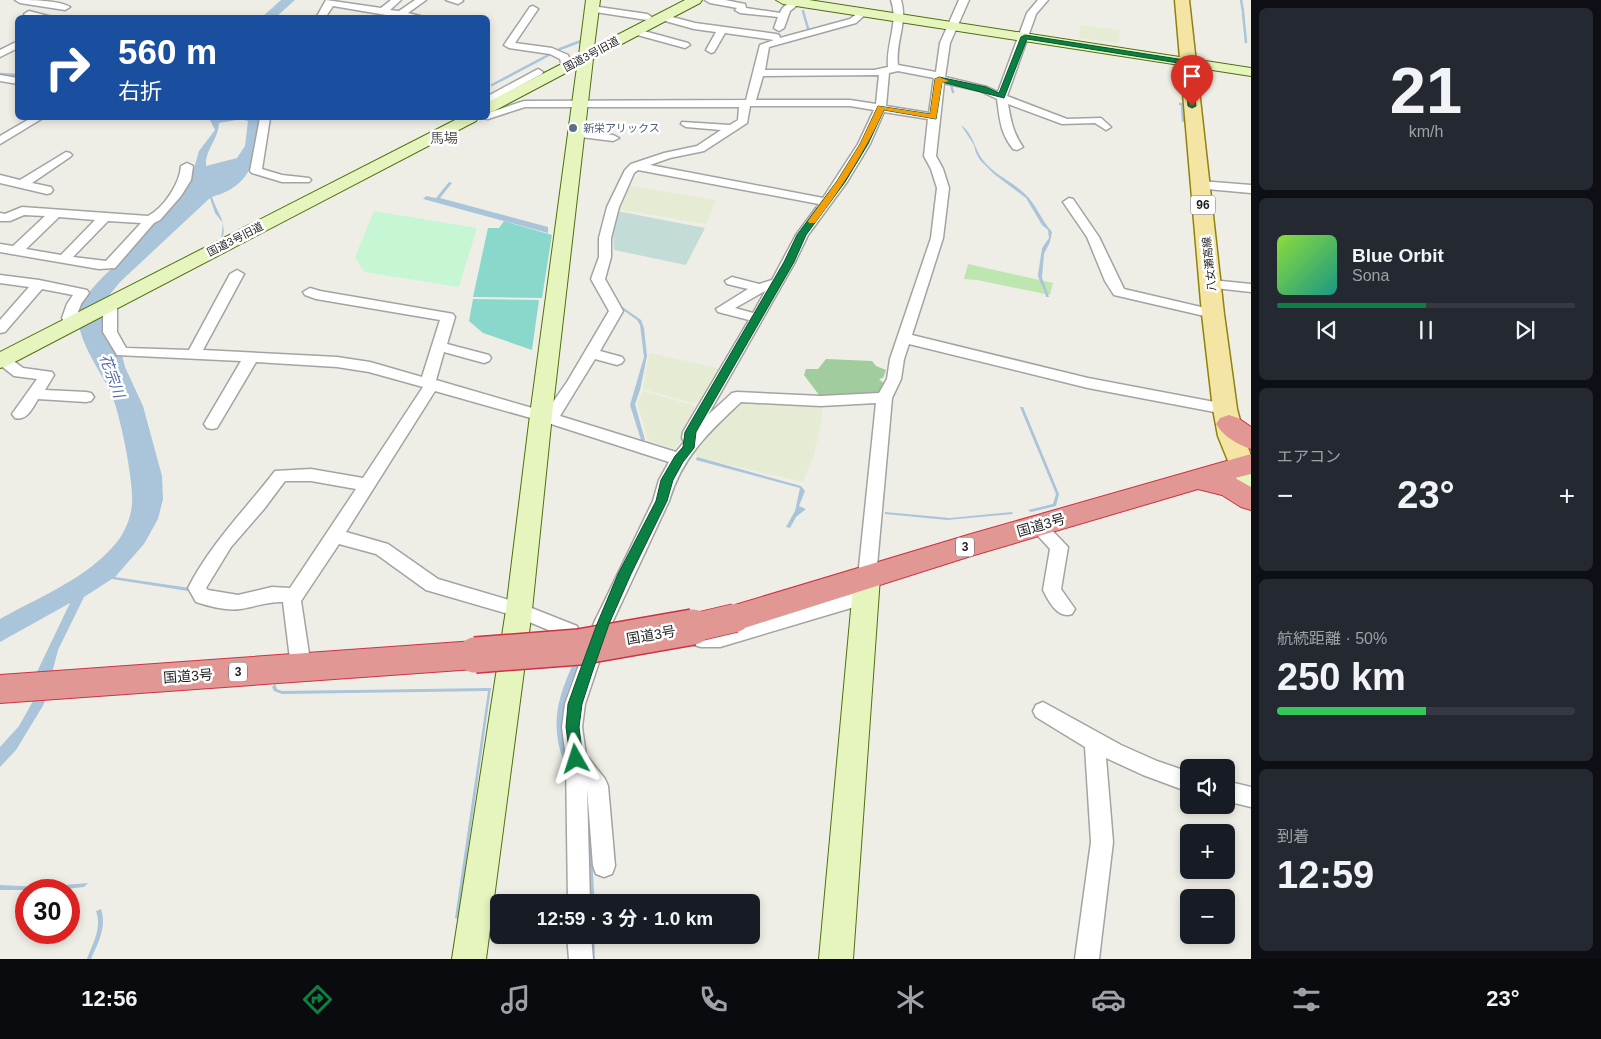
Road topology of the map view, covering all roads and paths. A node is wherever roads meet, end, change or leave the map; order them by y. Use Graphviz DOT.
graph roads {
  1 [pos="20,0"];
  2 [pos="73,0"];
  3 [pos="396,0"];
  4 [pos="421,0"];
  5 [pos="451,0"];
  6 [pos="695,0"];
  7 [pos="710,0"];
  8 [pos="896,0"];
  9 [pos="964,0"];
  10 [pos="1043,0"];
  11 [pos="1182,0"];
  12 [pos="458,1"];
  13 [pos="789,1"];
  14 [pos="331,2"];
  15 [pos="593,4"];
  16 [pos="66,7"];
  17 [pos="533,9"];
  18 [pos="383,12"];
  19 [pos="863,12"];
  20 [pos="29,14"];
  21 [pos="35,15"];
  22 [pos="67,15"];
  23 [pos="322,15"];
  24 [pos="395,15"];
  25 [pos="400,15"];
  26 [pos="654,17"];
  27 [pos="900,18"];
  28 [pos="776,19"];
  29 [pos="952,26"];
  30 [pos="722,30"];
  31 [pos="633,32"];
  32 [pos="672,32"];
  33 [pos="1025,37"];
  34 [pos="778,38"];
  35 [pos="661,39"];
  36 [pos="685,45"];
  37 [pos="15,46"];
  38 [pos="711,50"];
  39 [pos="0,54"];
  40 [pos="586,56"];
  41 [pos="1188,62"];
  42 [pos="526,68"];
  43 [pos="889,70"];
  44 [pos="553,72"];
  45 [pos="1251,72"];
  46 [pos="760,73"];
  47 [pos="584,74"];
  48 [pos="0,78"];
  49 [pos="939,78"];
  50 [pos="15,80"];
  51 [pos="1002,96"];
  52 [pos="490,99"];
  53 [pos="747,103"];
  54 [pos="581,104"];
  55 [pos="490,107"];
  56 [pos="881,107"];
  57 [pos="490,115"];
  58 [pos="934,117"];
  59 [pos="35,120"];
  60 [pos="265,120"];
  61 [pos="466,120"];
  62 [pos="686,124"];
  63 [pos="1106,127"];
  64 [pos="731,128"];
  65 [pos="578,134"];
  66 [pos="613,138"];
  67 [pos="0,141"];
  68 [pos="1017,147"];
  69 [pos="66,155"];
  70 [pos="187,166"];
  71 [pos="635,166"];
  72 [pos="0,179"];
  73 [pos="305,180"];
  74 [pos="22,184"];
  75 [pos="1200,185"];
  76 [pos="1251,189"];
  77 [pos="47,190"];
  78 [pos="826,202"];
  79 [pos="1069,202"];
  80 [pos="56,213"];
  81 [pos="1,218"];
  82 [pos="104,218"];
  83 [pos="150,220"];
  84 [pos="0,248"];
  85 [pos="18,249"];
  86 [pos="65,258"];
  87 [pos="237,274"];
  88 [pos="0,278"];
  89 [pos="732,281"];
  90 [pos="776,283"];
  91 [pos="39,284"];
  92 [pos="1212,284"];
  93 [pos="760,288"];
  94 [pos="1251,288"];
  95 [pos="310,292"];
  96 [pos="108,305"];
  97 [pos="1213,314"];
  98 [pos="757,318"];
  99 [pos="73,323"];
  100 [pos="0,329"];
  101 [pos="904,338"];
  102 [pos="439,346"];
  103 [pos="592,354"];
  104 [pos="193,355"];
  105 [pos="251,357"];
  106 [pos="484,358"];
  107 [pos="2,360"];
  108 [pos="617,360"];
  109 [pos="430,383"];
  110 [pos="34,394"];
  111 [pos="86,397"];
  112 [pos="884,398"];
  113 [pos="20,414"];
  114 [pos="546,416"];
  115 [pos="1227,416"];
  116 [pos="212,424"];
  117 [pos="1251,440"];
  118 [pos="684,453"];
  119 [pos="1248,473"];
  120 [pos="1197,480"];
  121 [pos="368,485"];
  122 [pos="1251,500"];
  123 [pos="1037,526"];
  124 [pos="335,536"];
  125 [pos="866,587"];
  126 [pos="295,596"];
  127 [pos="1066,609"];
  128 [pos="519,610"];
  129 [pos="570,630"];
  130 [pos="701,639"];
  131 [pos="301,667"];
  132 [pos="0,689"];
  133 [pos="1043,711"];
  134 [pos="1095,742"];
  135 [pos="576,759"];
  136 [pos="1180,779"];
  137 [pos="1235,793"];
  138 [pos="1251,797"];
  139 [pos="604,866"];
  140 [pos="579,894"];
  141 [pos="580,944"];
  142 [pos="469,959"];
  143 [pos="581,959"];
  144 [pos="836,959"];
  145 [pos="1087,959"];
  1 -- 16 [label="street"];
  2 -- 16 [label="street"];
  3 -- 18 [label="street"];
  4 -- 25 [label="street"];
  5 -- 12 [label="street"];
  6 -- 26 [label="street, 国道3号旧道"];
  7 -- 28 [label="street"];
  8 -- 27 [label="street"];
  9 -- 29 [label="street"];
  10 -- 33 [label="street"];
  11 -- 41 [label="main road, 八女瀬高線 / 96"];
  13 -- 19 [label="street"];
  13 -- 34 [label="street"];
  14 -- 18 [label="street"];
  14 -- 23 [label="street"];
  15 -- 26 [label="street"];
  15 -- 40 [label="street"];
  16 -- 22 [label="street"];
  17 -- 44 [label="street"];
  18 -- 24 [label="street"];
  19 -- 27 [label="street"];
  19 -- 34 [label="street"];
  20 -- 21 [label="street"];
  26 -- 30 [label="street"];
  26 -- 31 [label="street, 国道3号旧道"];
  27 -- 29 [label="street"];
  27 -- 43 [label="street"];
  29 -- 33 [label="street"];
  29 -- 49 [label="street"];
  30 -- 34 [label="street"];
  30 -- 38 [label="street"];
  31 -- 35 [label="street"];
  31 -- 40 [label="street, 国道3号旧道"];
  32 -- 35 [label="street"];
  33 -- 41 [label="street"];
  33 -- 51 [label="street"];
  34 -- 46 [label="street"];
  35 -- 36 [label="street"];
  37 -- 39 [label="street"];
  40 -- 44 [label="street, 国道3号旧道"];
  40 -- 47 [label="street"];
  41 -- 45 [label="street"];
  41 -- 75 [label="main road, 八女瀬高線 / 96"];
  42 -- 44 [label="street"];
  43 -- 46 [label="street"];
  43 -- 49 [label="street"];
  43 -- 56 [label="street"];
  44 -- 47 [label="street"];
  44 -- 52 [label="street"];
  44 -- 55 [label="street, 国道3号旧道"];
  46 -- 53 [label="street"];
  47 -- 54 [label="street"];
  48 -- 50 [label="street"];
  49 -- 51 [label="street"];
  49 -- 58 [label="street"];
  51 -- 63 [label="street"];
  51 -- 68 [label="street"];
  53 -- 54 [label="street"];
  53 -- 56 [label="street"];
  53 -- 64 [label="street"];
  54 -- 57 [label="street"];
  54 -- 65 [label="street"];
  56 -- 58 [label="street"];
  56 -- 78 [label="street"];
  58 -- 101 [label="street"];
  59 -- 67 [label="street"];
  60 -- 73 [label="street"];
  61 -- 96 [label="street, 国道3号旧道"];
  62 -- 64 [label="street"];
  64 -- 71 [label="street"];
  65 -- 66 [label="street"];
  65 -- 114 [label="street"];
  69 -- 74 [label="street"];
  70 -- 83 [label="street"];
  71 -- 78 [label="street"];
  71 -- 103 [label="street"];
  72 -- 74 [label="street"];
  74 -- 77 [label="street"];
  75 -- 76 [label="street"];
  75 -- 92 [label="main road, 八女瀬高線 / 96"];
  78 -- 90 [label="street"];
  79 -- 97 [label="street"];
  80 -- 81 [label="street"];
  80 -- 82 [label="street"];
  80 -- 85 [label="street"];
  82 -- 83 [label="street"];
  82 -- 86 [label="street"];
  83 -- 86 [label="street"];
  84 -- 85 [label="street"];
  85 -- 86 [label="street"];
  87 -- 104 [label="street"];
  88 -- 91 [label="street"];
  89 -- 93 [label="street"];
  90 -- 93 [label="street"];
  90 -- 98 [label="street"];
  91 -- 99 [label="street"];
  91 -- 100 [label="street"];
  92 -- 94 [label="street"];
  92 -- 97 [label="main road, 八女瀬高線 / 96"];
  93 -- 98 [label="street"];
  95 -- 102 [label="street"];
  96 -- 99 [label="street, 国道3号旧道"];
  96 -- 104 [label="street"];
  97 -- 115 [label="main road, 八女瀬高線 / 96"];
  98 -- 118 [label="street"];
  99 -- 107 [label="street, 国道3号旧道"];
  101 -- 112 [label="street"];
  101 -- 115 [label="street"];
  102 -- 106 [label="street"];
  102 -- 109 [label="street"];
  103 -- 108 [label="street"];
  103 -- 114 [label="street"];
  104 -- 105 [label="street"];
  105 -- 109 [label="street"];
  105 -- 116 [label="street"];
  107 -- 110 [label="street"];
  109 -- 114 [label="street"];
  109 -- 121 [label="street"];
  110 -- 111 [label="street"];
  110 -- 113 [label="street"];
  112 -- 118 [label="street"];
  112 -- 125 [label="street"];
  114 -- 118 [label="street"];
  114 -- 128 [label="street"];
  115 -- 117 [label="highway"];
  115 -- 119 [label="main road, 八女瀬高線 / 96"];
  118 -- 135 [label="street"];
  119 -- 120 [label="highway, 国道3号 / 3"];
  120 -- 122 [label="highway"];
  120 -- 123 [label="highway, 国道3号 / 3"];
  121 -- 124 [label="street"];
  121 -- 126 [label="street"];
  123 -- 125 [label="highway, 国道3号 / 3"];
  123 -- 127 [label="street"];
  124 -- 126 [label="street"];
  124 -- 128 [label="street"];
  125 -- 130 [label="street"];
  125 -- 131 [label="highway, 国道3号 / 3, bridge"];
  125 -- 144 [label="street"];
  126 -- 131 [label="street"];
  128 -- 129 [label="street"];
  128 -- 142 [label="street"];
  131 -- 132 [label="highway, 国道3号 / 3"];
  133 -- 134 [label="street"];
  134 -- 136 [label="street"];
  134 -- 145 [label="street"];
  135 -- 139 [label="street"];
  135 -- 140 [label="street"];
  137 -- 138 [label="street"];
  141 -- 143 [label="street"];
}
